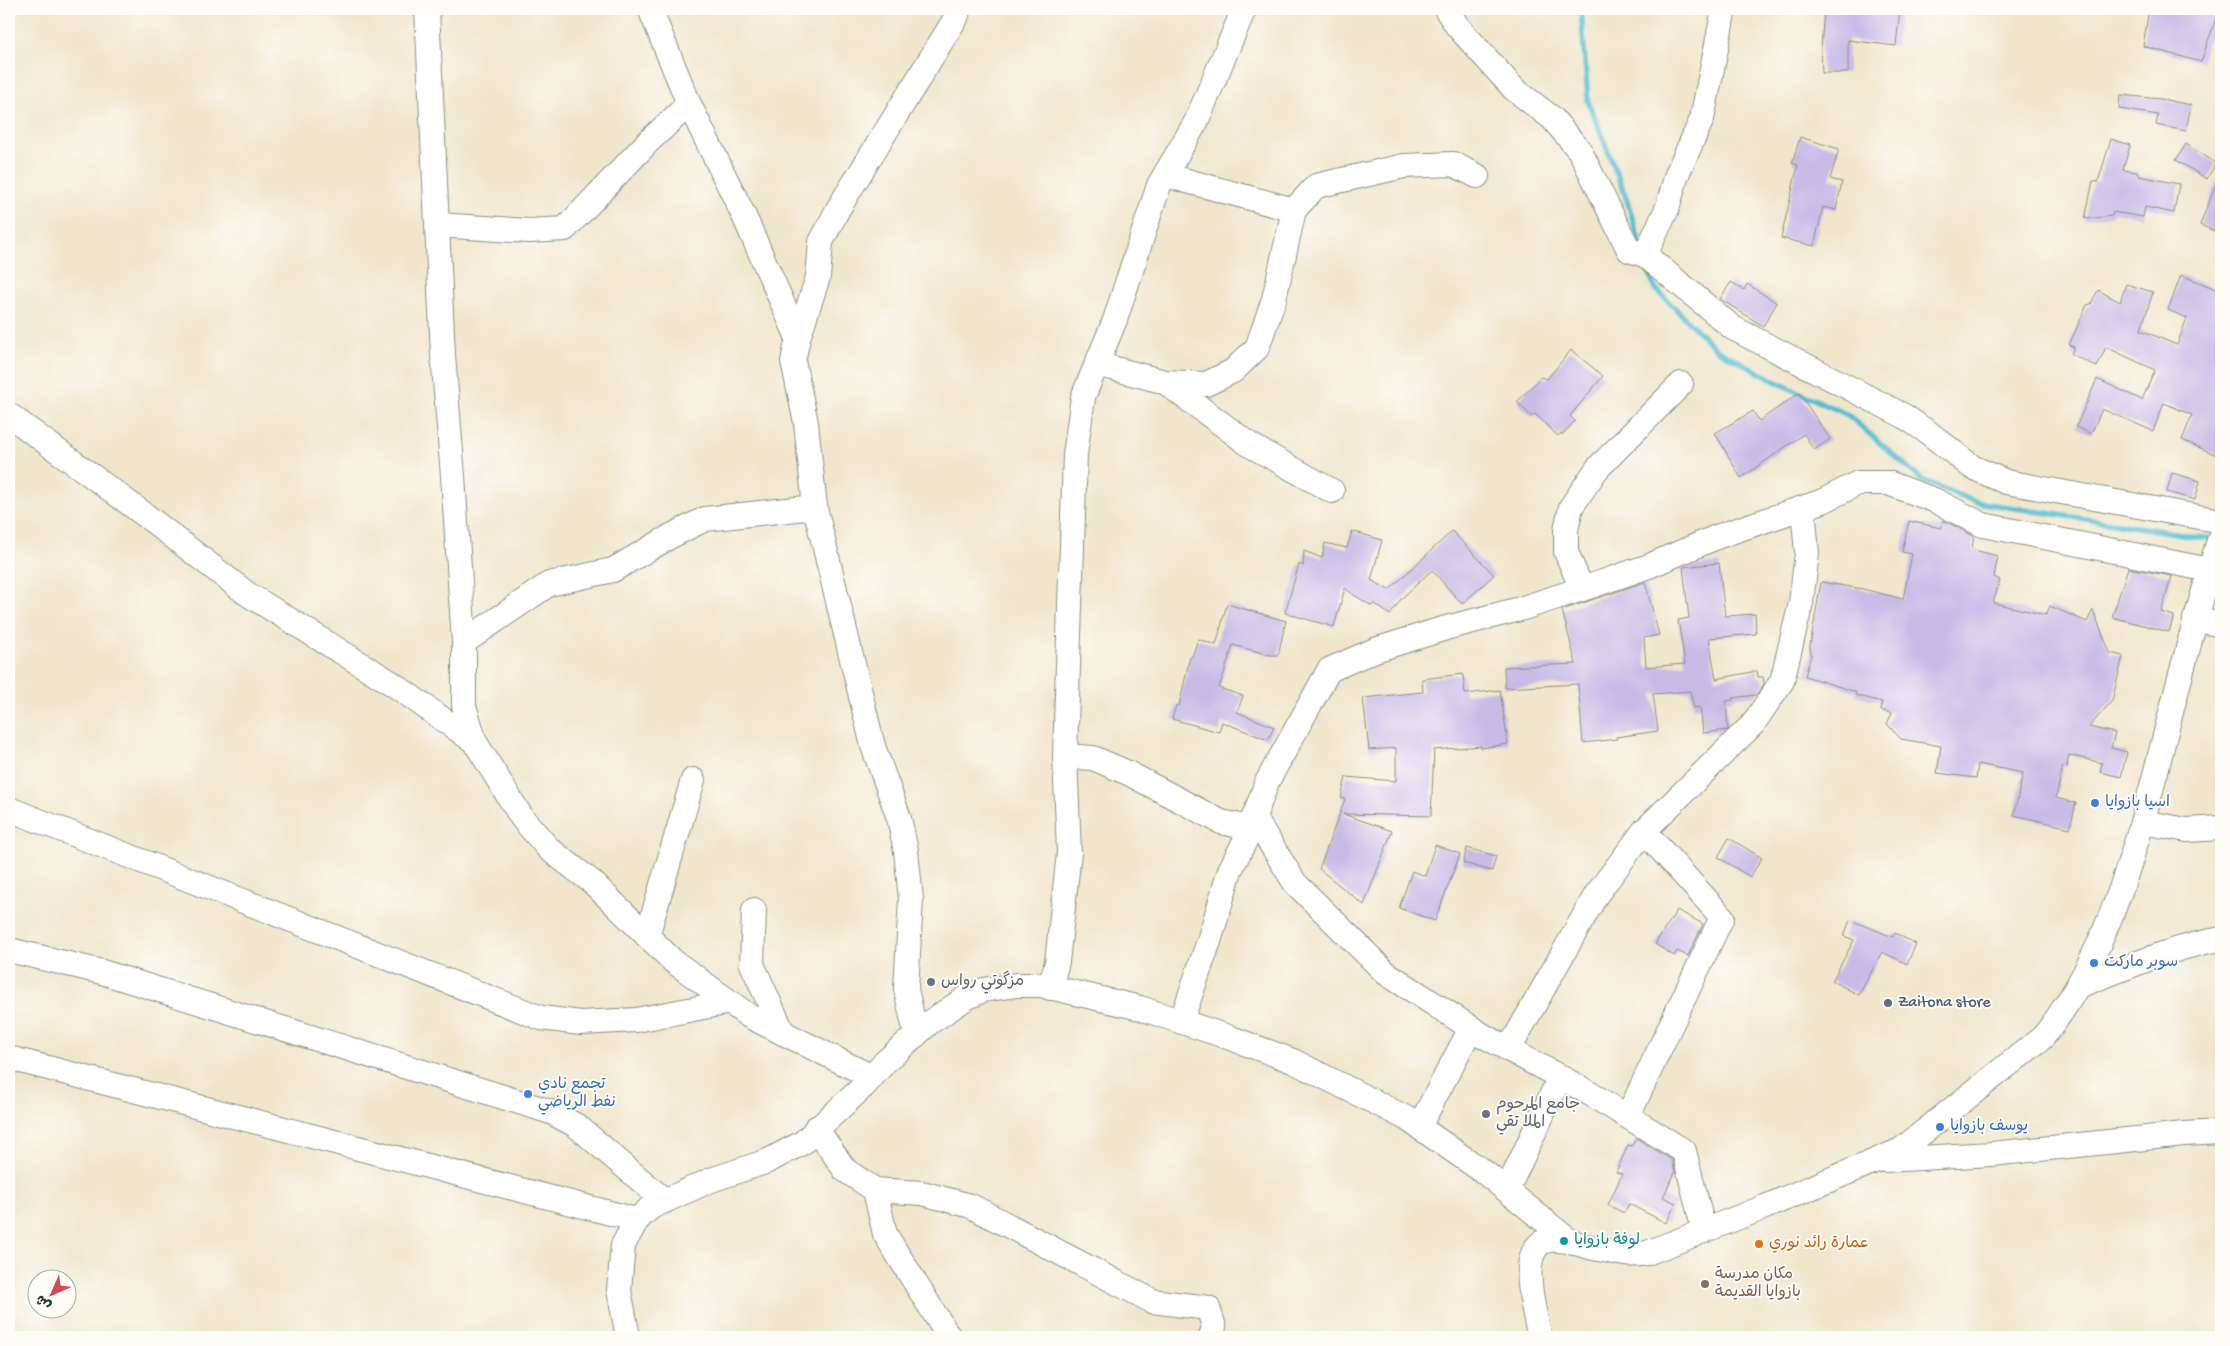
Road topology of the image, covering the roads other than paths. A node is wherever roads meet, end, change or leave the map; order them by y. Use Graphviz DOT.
graph roads {
  1 [pos="427,9"];
  2 [pos="650,9"];
  3 [pos="958,9"];
  4 [pos="1244,9"];
  5 [pos="1446,9"];
  6 [pos="1724,9"];
  7 [pos="689,104"];
  8 [pos="1165,174"];
  9 [pos="1477,176"];
  10 [pos="1294,210"];
  11 [pos="438,225"];
  12 [pos="1646,255"];
  13 [pos="798,338"];
  14 [pos="1097,364"];
  15 [pos="1164,382"];
  16 [pos="1681,384"];
  17 [pos="9,415"];
  18 [pos="1332,491"];
  19 [pos="815,507"];
  20 [pos="1803,508"];
  21 [pos="2221,521"];
  22 [pos="2221,534"];
  23 [pos="2210,570"];
  24 [pos="1582,589"];
  25 [pos="2194,619"];
  26 [pos="2221,625"];
  27 [pos="464,642"];
  28 [pos="475,742"];
  29 [pos="1065,756"];
  30 [pos="692,780"];
  31 [pos="9,809"];
  32 [pos="2142,822"];
  33 [pos="1252,823"];
  34 [pos="2221,828"];
  35 [pos="1644,831"];
  36 [pos="754,910"];
  37 [pos="647,936"];
  38 [pos="2221,939"];
  39 [pos="9,950"];
  40 [pos="2078,986"];
  41 [pos="1050,988"];
  42 [pos="730,1002"];
  43 [pos="1181,1022"];
  44 [pos="1471,1028"];
  45 [pos="783,1033"];
  46 [pos="916,1035"];
  47 [pos="1508,1049"];
  48 [pos="9,1058"];
  49 [pos="872,1077"];
  50 [pos="1560,1077"];
  51 [pos="1628,1116"];
  52 [pos="1419,1127"];
  53 [pos="816,1128"];
  54 [pos="2221,1132"];
  55 [pos="1878,1160"];
  56 [pos="875,1190"];
  57 [pos="1507,1190"];
  58 [pos="665,1201"];
  59 [pos="638,1220"];
  60 [pos="1704,1231"];
  61 [pos="1572,1243"];
  62 [pos="628,1337"];
  63 [pos="950,1337"];
  64 [pos="1212,1337"];
  65 [pos="1540,1337"];
  1 -- 11 [label="street"];
  2 -- 7 [label="street"];
  3 -- 13 [label="street"];
  4 -- 8 [label="street"];
  5 -- 12 [label="street"];
  6 -- 12 [label="street"];
  7 -- 11 [label="street"];
  7 -- 13 [label="street"];
  8 -- 10 [label="street"];
  8 -- 14 [label="street"];
  9 -- 10 [label="street"];
  10 -- 15 [label="street"];
  11 -- 27 [label="street"];
  12 -- 21 [label="street"];
  13 -- 19 [label="street"];
  14 -- 15 [label="street"];
  14 -- 29 [label="street"];
  15 -- 18 [label="street"];
  16 -- 24 [label="street"];
  17 -- 28 [label="street"];
  19 -- 27 [label="street"];
  19 -- 46 [label="street"];
  20 -- 23 [label="street"];
  20 -- 24 [label="street"];
  20 -- 35 [label="street"];
  22 -- 23 [label="street"];
  23 -- 25 [label="street"];
  24 -- 33 [label="street"];
  25 -- 26 [label="street"];
  25 -- 32 [label="street"];
  27 -- 28 [label="street"];
  28 -- 37 [label="street"];
  29 -- 33 [label="street"];
  29 -- 41 [label="street"];
  30 -- 37 [label="street"];
  31 -- 42 [label="street"];
  32 -- 34 [label="street"];
  32 -- 40 [label="street"];
  33 -- 43 [label="street"];
  33 -- 44 [label="street"];
  35 -- 47 [label="street"];
  35 -- 51 [label="street"];
  36 -- 45 [label="street"];
  37 -- 42 [label="street"];
  38 -- 40 [label="street"];
  39 -- 58 [label="street"];
  40 -- 55 [label="street"];
  41 -- 43 [label="street"];
  41 -- 46 [label="street"];
  42 -- 45 [label="street"];
  43 -- 52 [label="street"];
  44 -- 47 [label="street"];
  44 -- 52 [label="street"];
  45 -- 49 [label="street"];
  46 -- 49 [label="street"];
  47 -- 50 [label="street"];
  48 -- 59 [label="street"];
  49 -- 53 [label="street"];
  50 -- 51 [label="street"];
  50 -- 57 [label="street"];
  51 -- 60 [label="street"];
  52 -- 57 [label="street"];
  53 -- 56 [label="street"];
  53 -- 58 [label="street"];
  54 -- 55 [label="street"];
  55 -- 60 [label="street"];
  56 -- 63 [label="street"];
  56 -- 64 [label="street"];
  57 -- 61 [label="street"];
  58 -- 59 [label="street"];
  59 -- 62 [label="street"];
  60 -- 61 [label="street"];
  61 -- 65 [label="street"];
}
